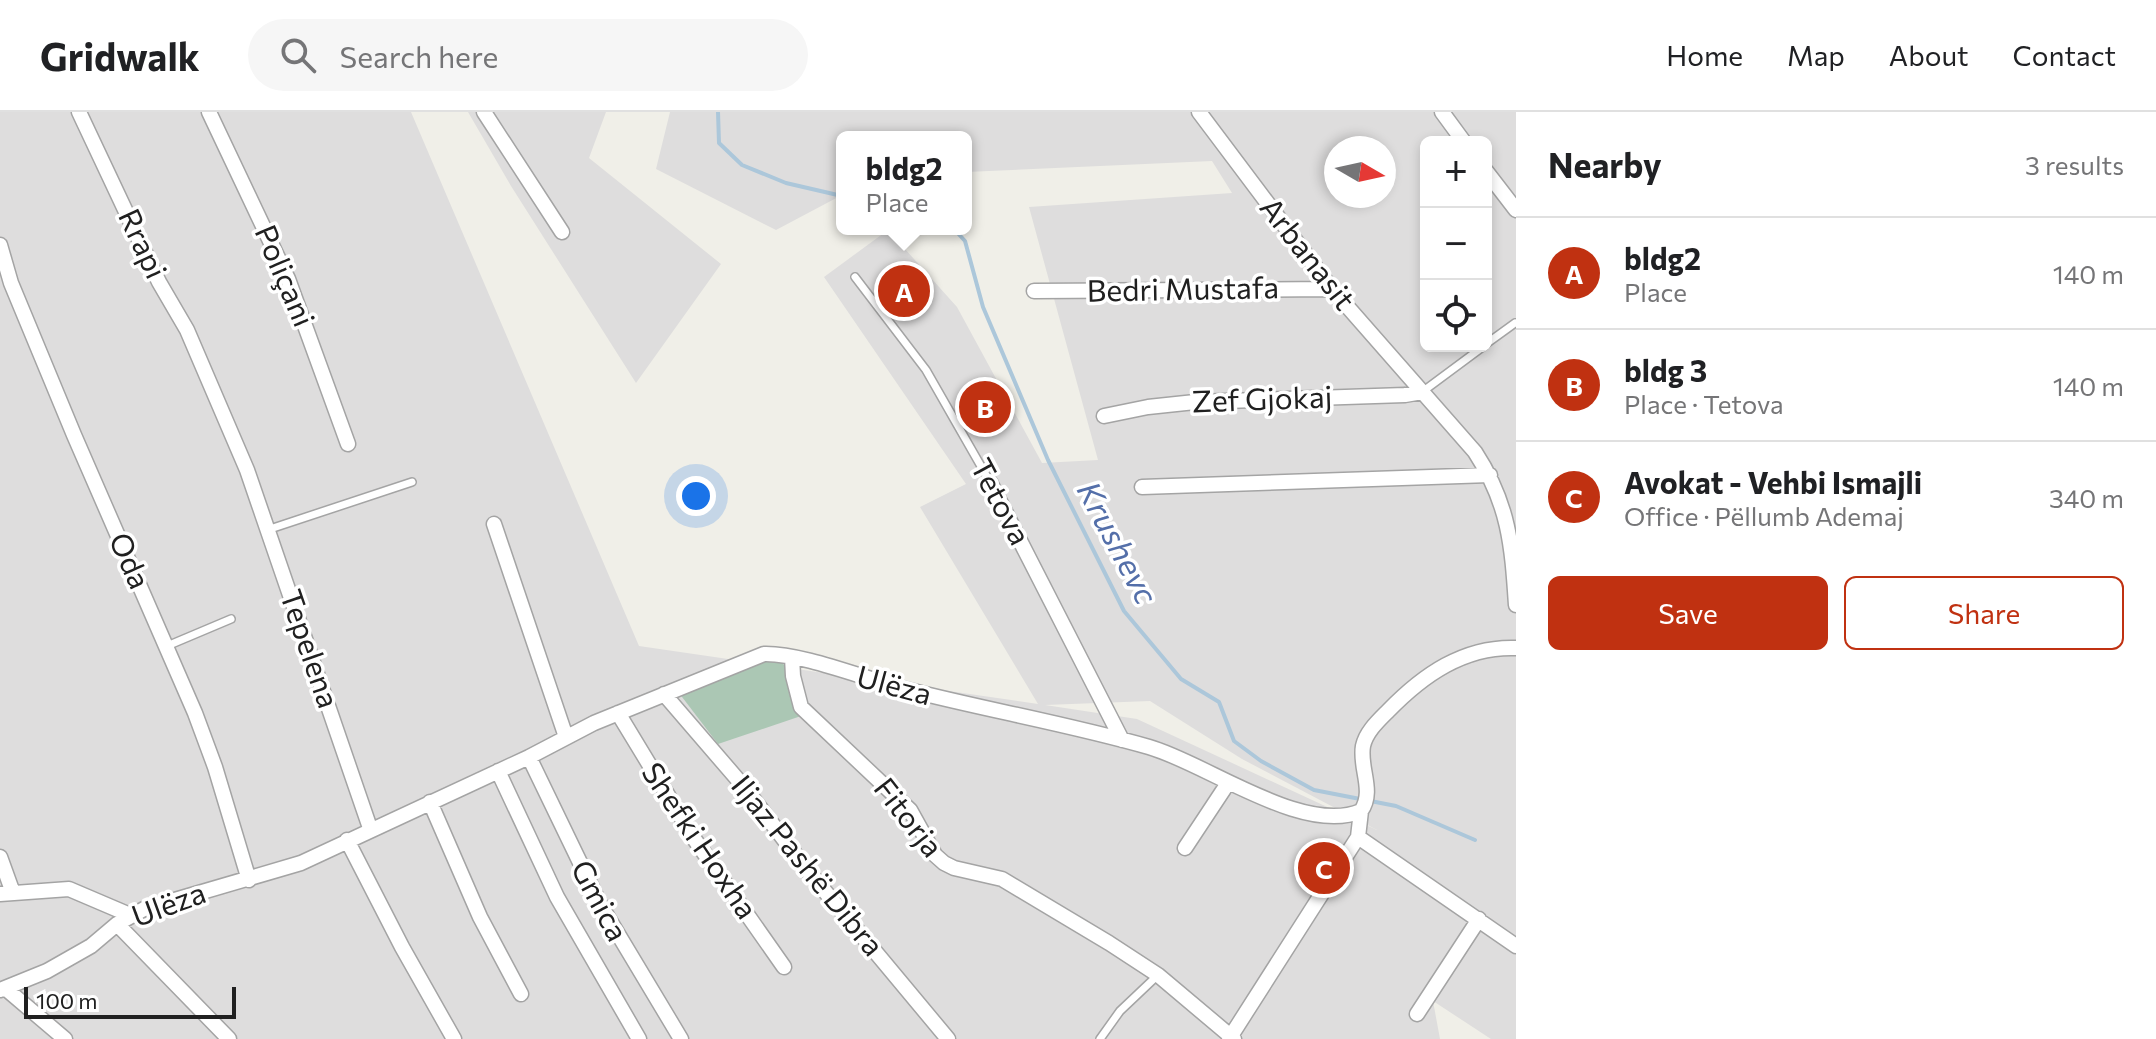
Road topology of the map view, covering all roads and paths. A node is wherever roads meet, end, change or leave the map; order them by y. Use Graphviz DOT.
graph roads {
  1 [pos="79,112"];
  2 [pos="209,112"];
  3 [pos="484,112"];
  4 [pos="1199,112"];
  5 [pos="1442,112"];
  6 [pos="1460,136"];
  7 [pos="1492,179"];
  8 [pos="1516,210"];
  9 [pos="562,232"];
  10 [pos="0,245"];
  11 [pos="855,277"];
  12 [pos="1332,289"];
  13 [pos="1034,291"];
  14 [pos="1515,323"];
  15 [pos="1492,340"];
  16 [pos="1476,352"];
  17 [pos="1422,392"];
  18 [pos="1104,416"];
  19 [pos="348,444"];
  20 [pos="247,470"];
  21 [pos="1490,475"];
  22 [pos="412,482"];
  23 [pos="990,482"];
  24 [pos="1142,487"];
  25 [pos="494,524"];
  26 [pos="267,530"];
  27 [pos="1516,605"];
  28 [pos="231,619"];
  29 [pos="166,647"];
  30 [pos="1516,648"];
  31 [pos="792,657"];
  32 [pos="664,694"];
  33 [pos="618,713"];
  34 [pos="566,737"];
  35 [pos="1122,740"];
  36 [pos="529,757"];
  37 [pos="498,771"];
  38 [pos="1228,783"];
  39 [pos="430,802"];
  40 [pos="1365,803"];
  41 [pos="370,828"];
  42 [pos="1358,837"];
  43 [pos="347,840"];
  44 [pos="1185,848"];
  45 [pos="0,857"];
  46 [pos="249,880"];
  47 [pos="7,894"];
  48 [pos="130,915"];
  49 [pos="1479,919"];
  50 [pos="117,924"];
  51 [pos="1516,946"];
  52 [pos="784,967"];
  53 [pos="1158,975"];
  54 [pos="2,989"];
  55 [pos="521,994"];
  56 [pos="1417,1014"];
  57 [pos="1231,1038"];
  58 [pos="65,1039"];
  59 [pos="229,1039"];
  60 [pos="454,1039"];
  61 [pos="639,1039"];
  62 [pos="681,1039"];
  63 [pos="948,1039"];
  64 [pos="1100,1039"];
  1 -- 20 [label="street, Rrapi"];
  2 -- 19 [label="street, Poliçani"];
  3 -- 9 [label="street"];
  4 -- 12 [label="street, Arbanasit"];
  5 -- 6 [label="street"];
  7 -- 8 [label="street"];
  10 -- 29 [label="street, Oda"];
  11 -- 23 [label="lane, Tetova"];
  12 -- 13 [label="street, Bedri Mustafa"];
  12 -- 17 [label="street, Arbanasit"];
  14 -- 15 [label="lane"];
  16 -- 17 [label="lane"];
  17 -- 18 [label="street, Zef Gjokaj"];
  17 -- 21 [label="street, Arbanasit"];
  20 -- 26 [label="street, Tepelena"];
  21 -- 24 [label="street"];
  21 -- 27 [label="street, Arbanasit"];
  22 -- 26 [label="lane"];
  23 -- 35 [label="street, Tetova"];
  25 -- 34 [label="street"];
  26 -- 41 [label="street, Tepelena"];
  28 -- 29 [label="lane"];
  29 -- 46 [label="street, Oda"];
  30 -- 40 [label="street"];
  31 -- 32 [label="street, Ulëza"];
  31 -- 35 [label="street, Ulëza"];
  31 -- 53 [label="street, Fitorja"];
  32 -- 33 [label="street, Ulëza"];
  32 -- 63 [label="street, Iljaz Pashë Dibra"];
  33 -- 34 [label="street, Ulëza"];
  33 -- 52 [label="street, Shefki Hoxha"];
  34 -- 36 [label="street, Ulëza"];
  35 -- 38 [label="street, Ulëza"];
  36 -- 37 [label="street, Ulëza"];
  36 -- 62 [label="street, Gmica"];
  37 -- 39 [label="street, Ulëza"];
  37 -- 61 [label="street"];
  38 -- 40 [label="street, Ulëza"];
  38 -- 44 [label="street"];
  39 -- 41 [label="street, Ulëza"];
  39 -- 55 [label="street"];
  40 -- 42 [label="street"];
  41 -- 43 [label="street, Ulëza"];
  42 -- 49 [label="street"];
  42 -- 57 [label="street"];
  43 -- 46 [label="street, Ulëza"];
  43 -- 60 [label="street"];
  45 -- 47 [label="street"];
  46 -- 48 [label="street, Ulëza"];
  47 -- 48 [label="street"];
  48 -- 50 [label="street, Ulëza"];
  49 -- 51 [label="street"];
  49 -- 56 [label="street"];
  50 -- 54 [label="street, Ulëza"];
  50 -- 59 [label="street"];
  53 -- 57 [label="street, Fitorja"];
  53 -- 64 [label="lane"];
  54 -- 58 [label="street"];
}
